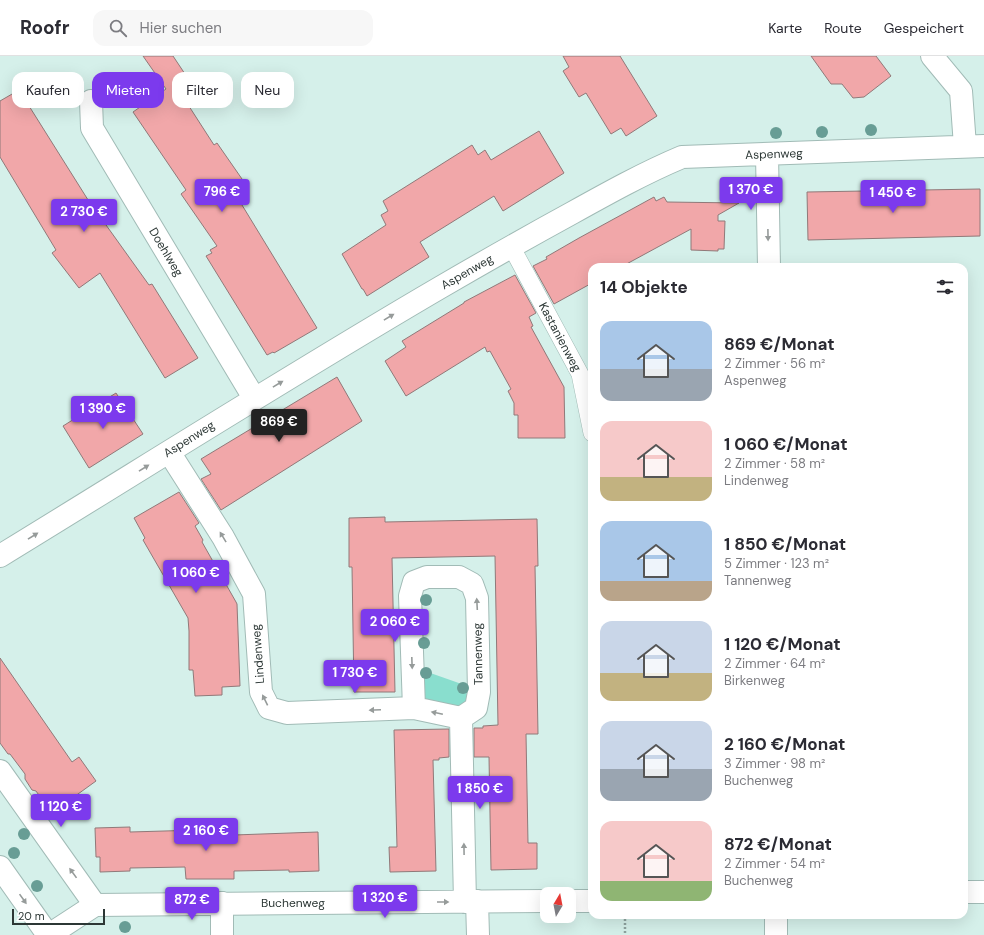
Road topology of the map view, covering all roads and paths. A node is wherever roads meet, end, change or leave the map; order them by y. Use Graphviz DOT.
graph roads {
  1 [pos="932,56"];
  2 [pos="91,101"];
  3 [pos="974,146"];
  4 [pos="767,154"];
  5 [pos="511,246"];
  6 [pos="769,263"];
  7 [pos="254,398"];
  8 [pos="588,413"];
  9 [pos="169,452"];
  10 [pos="0,556"];
  11 [pos="414,708"];
  12 [pos="461,718"];
  13 [pos="0,771"];
  14 [pos="0,867"];
  15 [pos="968,892"];
  16 [pos="984,892"];
  17 [pos="540,901"];
  18 [pos="576,901"];
  19 [pos="588,901"];
  20 [pos="471,902"];
  21 [pos="222,903"];
  22 [pos="95,905"];
  23 [pos="625,919"];
  24 [pos="776,919"];
  25 [pos="49,935"];
  26 [pos="222,935"];
  27 [pos="478,935"];
  28 [pos="625,935"];
  29 [pos="776,935"];
  1 -- 3 [label="street"];
  2 -- 7 [label="street, Doehlweg"];
  3 -- 4 [label="street, Aspenweg"];
  4 -- 5 [label="street, Aspenweg"];
  4 -- 6 [label="street, one-way"];
  7 -- 5 [label="street, Aspenweg, one-way"];
  5 -- 8 [label="lane, Kastanienweg"];
  7 -- 9 [label="street, Aspenweg"];
  10 -- 9 [label="street, Aspenweg, one-way"];
  11 -- 9 [label="street, Lindenweg, one-way"];
  12 -- 11 [label="street, Lindenweg, one-way"];
  12 -- 11 [label="street, Tannenweg, one-way"];
  20 -- 12 [label="street, one-way"];
  22 -- 13 [label="street, one-way"];
  14 -- 25 [label="street, one-way"];
  15 -- 16 [label="street"];
  17 -- 20 [label="street, Buchenweg"];
  18 -- 19 [label="street"];
  21 -- 20 [label="street, Buchenweg, one-way"];
  20 -- 27 [label="street"];
  21 -- 22 [label="street, Buchenweg"];
  21 -- 26 [label="street"];
  22 -- 25 [label="street"];
  23 -- 28 [label="path"];
  24 -- 29 [label="street"];
}
